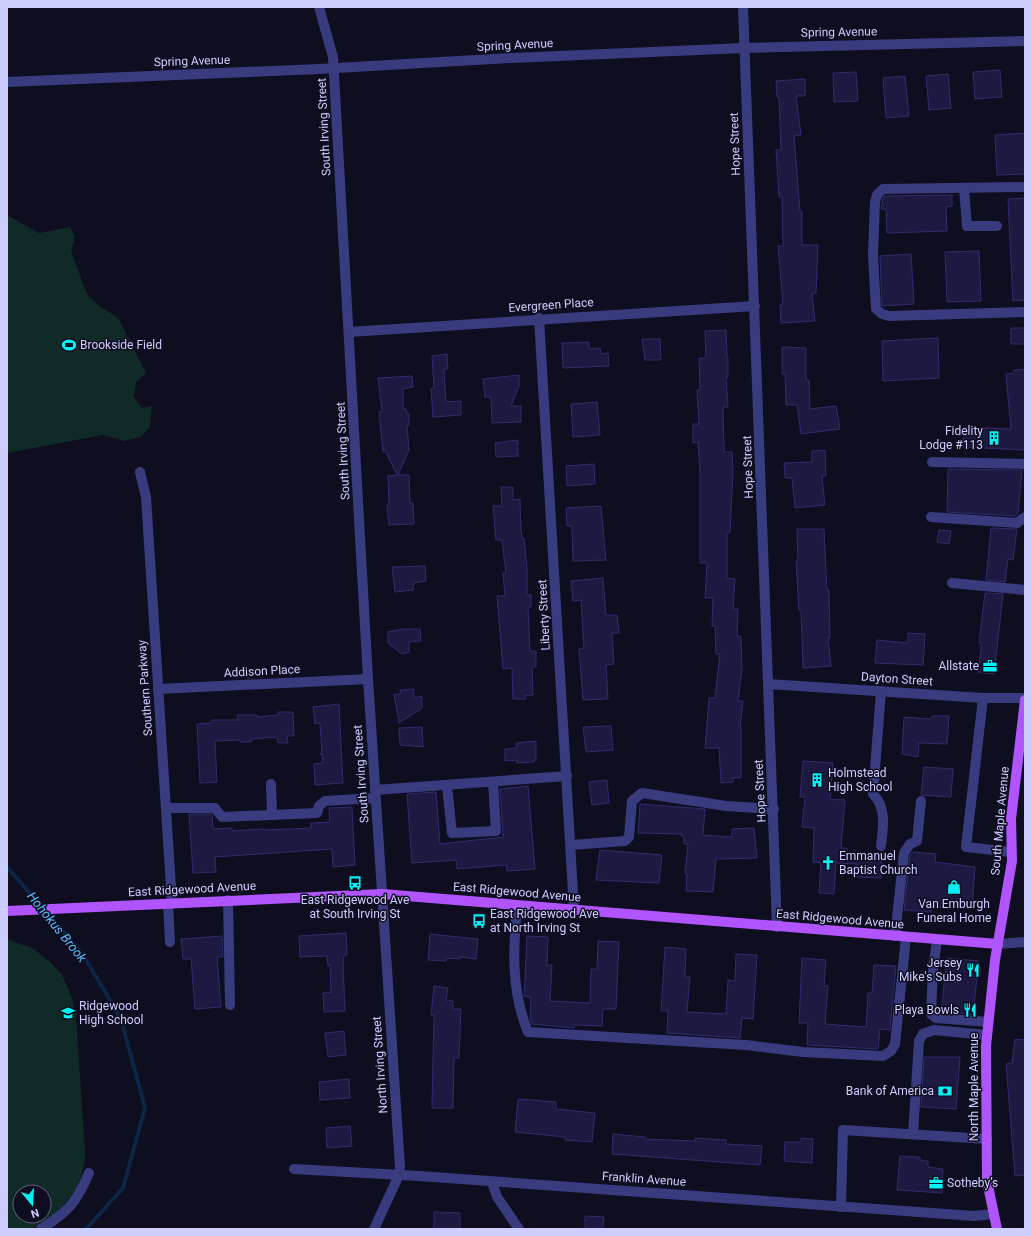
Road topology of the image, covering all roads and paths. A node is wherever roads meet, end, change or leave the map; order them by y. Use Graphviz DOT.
graph roads {
  1 [pos="320,7"];
  2 [pos="743,7"];
  3 [pos="1025,41"];
  4 [pos="744,48"];
  5 [pos="334,68"];
  6 [pos="7,82"];
  7 [pos="1025,187"];
  8 [pos="964,188"];
  9 [pos="997,226"];
  10 [pos="755,306"];
  11 [pos="1025,312"];
  12 [pos="540,318"];
  13 [pos="349,332"];
  14 [pos="932,462"];
  15 [pos="1025,464"];
  16 [pos="140,472"];
  17 [pos="931,517"];
  18 [pos="1025,517"];
  19 [pos="952,583"];
  20 [pos="1025,590"];
  21 [pos="368,679"];
  22 [pos="768,684"];
  23 [pos="158,689"];
  24 [pos="881,690"];
  25 [pos="983,698"];
  26 [pos="1025,699"];
  27 [pos="567,776"];
  28 [pos="494,782"];
  29 [pos="271,784"];
  30 [pos="447,786"];
  31 [pos="375,794"];
  32 [pos="921,801"];
  33 [pos="166,808"];
  34 [pos="774,809"];
  35 [pos="272,815"];
  36 [pos="571,844"];
  37 [pos="881,846"];
  38 [pos="1011,852"];
  39 [pos="382,894"];
  40 [pos="228,900"];
  41 [pos="170,903"];
  42 [pos="517,906"];
  43 [pos="574,910"];
  44 [pos="9,911"];
  45 [pos="777,927"];
  46 [pos="895,936"];
  47 [pos="906,937"];
  48 [pos="937,940"];
  49 [pos="170,942"];
  50 [pos="1025,942"];
  51 [pos="998,944"];
  52 [pos="230,1005"];
  53 [pos="988,1022"];
  54 [pos="987,1035"];
  55 [pos="913,1134"];
  56 [pos="987,1139"];
  57 [pos="294,1169"];
  58 [pos="89,1173"];
  59 [pos="399,1175"];
  60 [pos="492,1182"];
  61 [pos="842,1206"];
  62 [pos="993,1214"];
  63 [pos="41,1229"];
  64 [pos="374,1229"];
  65 [pos="519,1229"];
  66 [pos="997,1229"];
  1 -- 5 [label="street, South Irving Street"];
  2 -- 4 [label="street, Hope Street"];
  3 -- 4 [label="street, Spring Avenue"];
  4 -- 5 [label="street, Spring Avenue"];
  4 -- 10 [label="street, Hope Street"];
  5 -- 6 [label="street, Spring Avenue"];
  5 -- 13 [label="street, South Irving Street"];
  7 -- 8 [label="street"];
  8 -- 9 [label="street"];
  8 -- 11 [label="street"];
  10 -- 12 [label="street, Evergreen Place"];
  10 -- 22 [label="street, Hope Street"];
  12 -- 13 [label="street, Evergreen Place"];
  12 -- 27 [label="street, Liberty Street"];
  13 -- 21 [label="street, South Irving Street"];
  14 -- 15 [label="street"];
  16 -- 23 [label="street, Southern Parkway"];
  17 -- 18 [label="street"];
  19 -- 20 [label="street"];
  21 -- 23 [label="street, Addison Place"];
  21 -- 31 [label="street, South Irving Street"];
  22 -- 24 [label="street, Dayton Street"];
  22 -- 34 [label="street, Hope Street"];
  23 -- 33 [label="street, Southern Parkway"];
  24 -- 25 [label="street, Dayton Street"];
  24 -- 37 [label="street"];
  25 -- 26 [label="street, Dayton Street"];
  25 -- 38 [label="street"];
  26 -- 38 [label="main road, South Maple Avenue"];
  27 -- 28 [label="street"];
  27 -- 36 [label="street, Liberty Street"];
  28 -- 30 [label="street"];
  28 -- 30 [label="street"];
  29 -- 35 [label="street"];
  30 -- 31 [label="street"];
  31 -- 35 [label="street"];
  31 -- 39 [label="street, South Irving Street"];
  32 -- 46 [label="street"];
  33 -- 35 [label="street"];
  33 -- 41 [label="street, Southern Parkway"];
  34 -- 36 [label="street"];
  34 -- 45 [label="street, Hope Street"];
  36 -- 43 [label="street, Liberty Street"];
  38 -- 51 [label="main road, South Maple Avenue"];
  39 -- 40 [label="main road, East Ridgewood Avenue"];
  39 -- 42 [label="main road, East Ridgewood Avenue"];
  39 -- 59 [label="street, North Irving Street"];
  40 -- 41 [label="main road, East Ridgewood Avenue"];
  40 -- 52 [label="street"];
  41 -- 44 [label="main road, East Ridgewood Avenue"];
  41 -- 49 [label="street, Southern Parkway"];
  42 -- 43 [label="main road, East Ridgewood Avenue"];
  42 -- 47 [label="street"];
  43 -- 45 [label="main road, East Ridgewood Avenue"];
  45 -- 46 [label="main road, East Ridgewood Avenue"];
  46 -- 47 [label="main road, East Ridgewood Avenue"];
  47 -- 48 [label="main road, East Ridgewood Avenue"];
  48 -- 51 [label="main road, East Ridgewood Avenue"];
  48 -- 53 [label="street"];
  50 -- 51 [label="street, East Ridgewood Avenue"];
  51 -- 53 [label="main road, North Maple Avenue"];
  53 -- 54 [label="main road, North Maple Avenue"];
  54 -- 55 [label="street"];
  54 -- 56 [label="main road, North Maple Avenue"];
  55 -- 56 [label="street"];
  55 -- 61 [label="street"];
  56 -- 62 [label="main road, North Maple Avenue"];
  57 -- 59 [label="street, Franklin Avenue"];
  58 -- 63 [label="street"];
  59 -- 60 [label="street, Franklin Avenue"];
  59 -- 64 [label="street, North Irving Street"];
  60 -- 61 [label="street, Franklin Avenue"];
  60 -- 65 [label="street"];
  61 -- 62 [label="street, Franklin Avenue"];
  62 -- 66 [label="main road, North Maple Avenue"];
}
